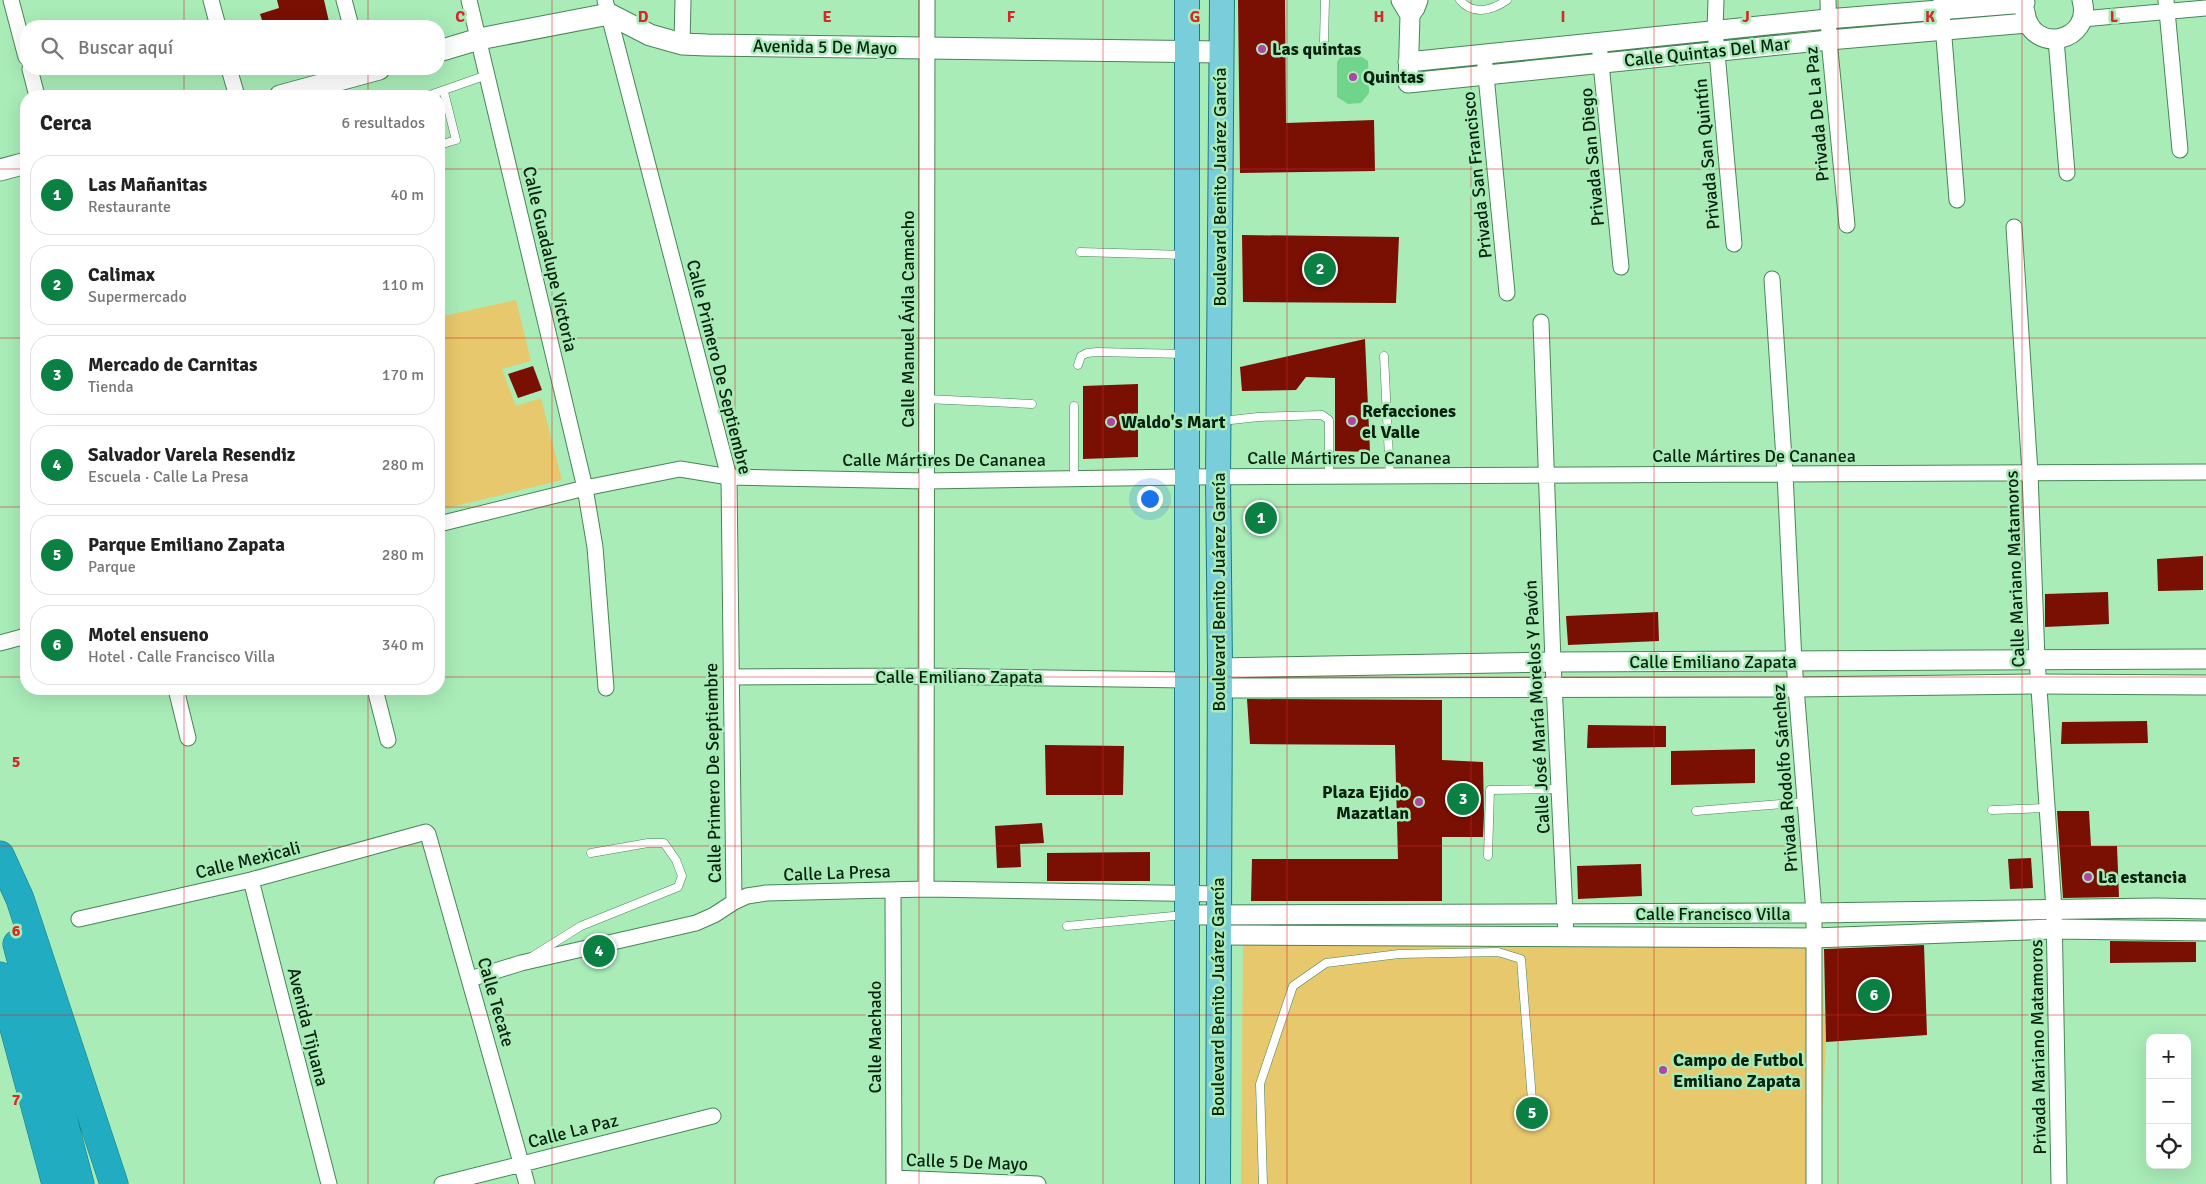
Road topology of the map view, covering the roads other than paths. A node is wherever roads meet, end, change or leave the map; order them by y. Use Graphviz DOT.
graph roads {
  1 [pos="11,0"];
  2 [pos="211,0"];
  3 [pos="344,0"];
  4 [pos="469,0"];
  5 [pos="683,0"];
  6 [pos="926,0"];
  7 [pos="1187,0"];
  8 [pos="1222,0"];
  9 [pos="1325,0"];
  10 [pos="1460,0"];
  11 [pos="1507,0"];
  12 [pos="1716,0"];
  13 [pos="1828,0"];
  14 [pos="2082,0"];
  15 [pos="2026,1"];
  16 [pos="1409,5"];
  17 [pos="1941,5"];
  18 [pos="2166,6"];
  19 [pos="607,7"];
  20 [pos="2206,8"];
  21 [pos="1827,19"];
  22 [pos="2082,19"];
  23 [pos="216,20"];
  24 [pos="349,20"];
  25 [pos="2027,23"];
  26 [pos="1943,29"];
  27 [pos="1715,30"];
  28 [pos="20,34"];
  29 [pos="478,39"];
  30 [pos="2056,39"];
  31 [pos="1829,40"];
  32 [pos="1324,41"];
  33 [pos="1600,43"];
  34 [pos="682,44"];
  35 [pos="445,49"];
  36 [pos="927,49"];
  37 [pos="1718,51"];
  38 [pos="1186,52"];
  39 [pos="1221,52"];
  40 [pos="1484,55"];
  41 [pos="1408,62"];
  42 [pos="1603,63"];
  43 [pos="32,75"];
  44 [pos="231,75"];
  45 [pos="352,75"];
  46 [pos="487,75"];
  47 [pos="1486,75"];
  48 [pos="35,90"];
  49 [pos="235,90"];
  50 [pos="301,90"];
  51 [pos="445,92"];
  52 [pos="445,96"];
  53 [pos="445,143"];
  54 [pos="2180,150"];
  55 [pos="20,165"];
  56 [pos="0,170"];
  57 [pos="2067,173"];
  58 [pos="1958,200"];
  59 [pos="1846,225"];
  60 [pos="2014,227"];
  61 [pos="1734,244"];
  62 [pos="1080,252"];
  63 [pos="1186,255"];
  64 [pos="1621,267"];
  65 [pos="1772,279"];
  66 [pos="1508,292"];
  67 [pos="1541,322"];
  68 [pos="1186,354"];
  69 [pos="1384,356"];
  70 [pos="1078,365"];
  71 [pos="926,399"];
  72 [pos="1032,404"];
  73 [pos="1074,406"];
  74 [pos="1218,422"];
  75 [pos="2206,472"];
  76 [pos="2030,473"];
  77 [pos="1786,474"];
  78 [pos="1546,476"];
  79 [pos="729,477"];
  80 [pos="1186,477"];
  81 [pos="1218,477"];
  82 [pos="1329,477"];
  83 [pos="1390,477"];
  84 [pos="1074,478"];
  85 [pos="926,481"];
  86 [pos="586,488"];
  87 [pos="445,523"];
  88 [pos="20,638"];
  89 [pos="0,643"];
  90 [pos="2037,659"];
  91 [pos="2206,659"];
  92 [pos="1553,662"];
  93 [pos="1794,662"];
  94 [pos="926,676"];
  95 [pos="731,677"];
  96 [pos="1220,678"];
  97 [pos="1186,680"];
  98 [pos="2038,684"];
  99 [pos="2206,685"];
  100 [pos="1554,686"];
  101 [pos="1797,687"];
  102 [pos="606,688"];
  103 [pos="177,695"];
  104 [pos="377,695"];
  105 [pos="188,738"];
  106 [pos="388,740"];
  107 [pos="1560,789"];
  108 [pos="1806,802"];
  109 [pos="2047,808"];
  110 [pos="1992,810"];
  111 [pos="1696,811"];
  112 [pos="426,832"];
  113 [pos="591,853"];
  114 [pos="0,855"];
  115 [pos="1488,856"];
  116 [pos="0,878"];
  117 [pos="251,880"];
  118 [pos="926,889"];
  119 [pos="892,890"];
  120 [pos="734,902"];
  121 [pos="1188,904"];
  122 [pos="2054,909"];
  123 [pos="2206,909"];
  124 [pos="1566,914"];
  125 [pos="1814,914"];
  126 [pos="1219,915"];
  127 [pos="79,920"];
  128 [pos="1067,926"];
  129 [pos="2054,929"];
  130 [pos="2206,931"];
  131 [pos="1566,936"];
  132 [pos="1814,938"];
  133 [pos="521,963"];
  134 [pos="0,976"];
  135 [pos="470,979"];
  136 [pos="1533,1113"];
  137 [pos="712,1116"];
  138 [pos="522,1164"];
  139 [pos="894,1181"];
  140 [pos="56,1184"];
  141 [pos="80,1184"];
  142 [pos="114,1184"];
  143 [pos="329,1184"];
  144 [pos="442,1184"];
  145 [pos="527,1184"];
  146 [pos="1038,1184"];
  147 [pos="1187,1184"];
  148 [pos="1218,1184"];
  149 [pos="1263,1184"];
  150 [pos="1814,1184"];
  151 [pos="2059,1184"];
  1 -- 28 [label="street"];
  2 -- 23 [label="street"];
  3 -- 24 [label="street"];
  4 -- 29 [label="street, Calle Guadalupe Victoria"];
  5 -- 34 [label="street"];
  6 -- 36 [label="street, Calle Manuel Ávila Camacho"];
  7 -- 38 [label="main road, Boulevard Benito Juárez García"];
  8 -- 39 [label="main road, Boulevard Benito Juárez García"];
  9 -- 32 [label="lane"];
  10 -- 11 [label="lane"];
  12 -- 27 [label="street, Privada San Quintín"];
  13 -- 21 [label="street, Privada De La Paz"];
  14 -- 22 [label="street"];
  15 -- 17 [label="street, Calle Quintas Del Mar"];
  15 -- 25 [label="street, Calle Quintas Del Mar"];
  16 -- 41 [label="street, Calle Quintas Del Mar"];
  17 -- 21 [label="street, Calle Quintas Del Mar"];
  17 -- 26 [label="street"];
  18 -- 20 [label="street"];
  18 -- 22 [label="street"];
  18 -- 54 [label="street"];
  19 -- 29 [label="main road"];
  19 -- 34 [label="main road, Avenida 5 De Mayo"];
  19 -- 79 [label="street, Calle Primero De Septiembre"];
  21 -- 27 [label="street, Calle Quintas Del Mar"];
  21 -- 31 [label="street, Privada De La Paz"];
  22 -- 30 [label="street"];
  25 -- 26 [label="street, Calle Quintas Del Mar"];
  25 -- 30 [label="street"];
  26 -- 31 [label="street, Calle Quintas Del Mar"];
  26 -- 58 [label="street"];
  27 -- 33 [label="street, Calle Quintas Del Mar"];
  27 -- 37 [label="street, Privada San Quintín"];
  29 -- 35 [label="main road"];
  29 -- 46 [label="street, Calle Guadalupe Victoria"];
  30 -- 57 [label="street"];
  31 -- 37 [label="street, Calle Quintas Del Mar"];
  31 -- 59 [label="street, Privada De La Paz"];
  33 -- 40 [label="street, Calle Quintas Del Mar"];
  33 -- 42 [label="street, Privada San Diego"];
  34 -- 36 [label="main road, Avenida 5 De Mayo"];
  36 -- 38 [label="main road, Avenida 5 De Mayo"];
  36 -- 71 [label="street, Calle Manuel Ávila Camacho"];
  37 -- 42 [label="street, Calle Quintas Del Mar"];
  37 -- 61 [label="street, Privada San Quintín"];
  38 -- 39 [label="main road, Avenida 5 De Mayo"];
  38 -- 63 [label="main road, Boulevard Benito Juárez García"];
  39 -- 74 [label="main road, Boulevard Benito Juárez García"];
  40 -- 41 [label="street, Calle Quintas Del Mar"];
  40 -- 47 [label="street, Privada San Francisco"];
  41 -- 47 [label="street, Calle Quintas Del Mar"];
  42 -- 47 [label="street, Calle Quintas Del Mar"];
  42 -- 64 [label="street, Privada San Diego"];
  43 -- 48 [label="street"];
  44 -- 49 [label="street"];
  45 -- 50 [label="main road"];
  46 -- 51 [label="lane"];
  46 -- 86 [label="street, Calle Guadalupe Victoria"];
  47 -- 66 [label="street, Privada San Francisco"];
  52 -- 53 [label="lane"];
  55 -- 56 [label="main road"];
  60 -- 76 [label="street, Calle Mariano Matamoros"];
  62 -- 63 [label="lane"];
  63 -- 68 [label="main road, Boulevard Benito Juárez García"];
  65 -- 77 [label="street, Privada Rodolfo Sánchez"];
  67 -- 78 [label="street, Calle José María Morelos Y Pavón"];
  68 -- 70 [label="lane"];
  68 -- 80 [label="main road, Boulevard Benito Juárez García"];
  69 -- 83 [label="lane"];
  71 -- 72 [label="lane"];
  71 -- 85 [label="street, Calle Manuel Ávila Camacho"];
  73 -- 84 [label="lane"];
  74 -- 81 [label="main road, Boulevard Benito Juárez García"];
  74 -- 82 [label="lane"];
  75 -- 76 [label="street, Calle Mártires De Cananea"];
  76 -- 77 [label="street, Calle Mártires De Cananea"];
  76 -- 90 [label="street, Calle Mariano Matamoros"];
  77 -- 78 [label="street, Calle Mártires De Cananea"];
  77 -- 93 [label="street, Privada Rodolfo Sánchez"];
  78 -- 83 [label="street, Calle Mártires De Cananea"];
  78 -- 92 [label="street, Calle José María Morelos Y Pavón"];
  79 -- 85 [label="street, Calle Mártires De Cananea"];
  79 -- 86 [label="street, Calle Mártires De Cananea"];
  79 -- 95 [label="street, Calle Primero De Septiembre"];
  80 -- 81 [label="street, Calle Mártires De Cananea"];
  80 -- 84 [label="street, Calle Mártires De Cananea"];
  80 -- 97 [label="main road, Boulevard Benito Juárez García"];
  81 -- 82 [label="street, Calle Mártires De Cananea"];
  81 -- 96 [label="main road, Boulevard Benito Juárez García"];
  82 -- 83 [label="street, Calle Mártires De Cananea"];
  84 -- 85 [label="street, Calle Mártires De Cananea"];
  85 -- 94 [label="street, Calle Manuel Ávila Camacho"];
  86 -- 87 [label="street, Calle Mártires De Cananea"];
  86 -- 102 [label="street, Calle Guadalupe Victoria"];
  88 -- 89 [label="street"];
  90 -- 91 [label="street, Calle Emiliano Zapata"];
  90 -- 93 [label="street, Calle Emiliano Zapata"];
  90 -- 98 [label="street, Calle Mariano Matamoros"];
  92 -- 93 [label="street, Calle Emiliano Zapata"];
  92 -- 96 [label="street, Calle Emiliano Zapata"];
  92 -- 100 [label="street, Calle José María Morelos Y Pavón"];
  93 -- 101 [label="street, Privada Rodolfo Sánchez"];
  94 -- 95 [label="street, Calle Emiliano Zapata"];
  94 -- 97 [label="street, Calle Emiliano Zapata"];
  94 -- 118 [label="street, Calle Manuel Ávila Camacho"];
  95 -- 120 [label="street, Calle Primero De Septiembre"];
  96 -- 100 [label="street, Calle Emiliano Zapata"];
  96 -- 126 [label="main road, Boulevard Benito Juárez García"];
  97 -- 121 [label="main road, Boulevard Benito Juárez García"];
  98 -- 99 [label="street, Calle Emiliano Zapata"];
  98 -- 101 [label="street, Calle Emiliano Zapata"];
  98 -- 109 [label="street, Calle Mariano Matamoros"];
  100 -- 101 [label="street, Calle Emiliano Zapata"];
  100 -- 107 [label="street, Calle José María Morelos Y Pavón"];
  101 -- 108 [label="street, Privada Rodolfo Sánchez"];
  103 -- 105 [label="street"];
  104 -- 106 [label="street"];
  107 -- 115 [label="lane"];
  107 -- 124 [label="street, Calle José María Morelos Y Pavón"];
  108 -- 111 [label="lane"];
  108 -- 125 [label="street, Privada Rodolfo Sánchez"];
  109 -- 110 [label="lane"];
  109 -- 122 [label="street, Calle Mariano Matamoros"];
  112 -- 117 [label="street, Calle Mexicali"];
  112 -- 135 [label="street, Calle Tecate"];
  113 -- 133 [label="lane"];
  114 -- 142 [label="highway"];
  116 -- 141 [label="highway"];
  117 -- 127 [label="street, Calle Mexicali"];
  117 -- 143 [label="street, Avenida Tijuana"];
  118 -- 119 [label="street, Calle La Presa"];
  118 -- 121 [label="street, Calle La Presa"];
  119 -- 120 [label="street, Calle La Presa"];
  119 -- 139 [label="street, Calle Machado"];
  120 -- 133 [label="street, Calle La Presa"];
  121 -- 126 [label="street"];
  121 -- 128 [label="lane"];
  121 -- 147 [label="main road, Boulevard Benito Juárez García"];
  122 -- 123 [label="street, Calle Francisco Villa"];
  122 -- 125 [label="street, Calle Francisco Villa"];
  122 -- 129 [label="street, Privada Mariano Matamoros"];
  124 -- 125 [label="street, Calle Francisco Villa"];
  124 -- 126 [label="street, Calle Francisco Villa"];
  124 -- 131 [label="street, Calle José María Morelos Y Pavón"];
  125 -- 132 [label="street, Privada Rodolfo Sánchez"];
  126 -- 131 [label="street, Calle Francisco Villa"];
  126 -- 148 [label="main road, Boulevard Benito Juárez García"];
  129 -- 130 [label="street, Calle Francisco Villa"];
  129 -- 132 [label="street, Calle Francisco Villa"];
  129 -- 151 [label="street, Privada Mariano Matamoros"];
  131 -- 132 [label="street, Calle Francisco Villa"];
  132 -- 150 [label="street, Privada Rodolfo Sánchez"];
  133 -- 135 [label="street, Calle La Presa"];
  134 -- 140 [label="highway"];
  135 -- 138 [label="street, Calle Tecate"];
  136 -- 149 [label="lane"];
  137 -- 138 [label="street, Calle La Paz"];
  138 -- 144 [label="street, Calle La Paz"];
  138 -- 145 [label="street, Calle Tecate"];
  139 -- 146 [label="street, Calle 5 De Mayo"];
}
